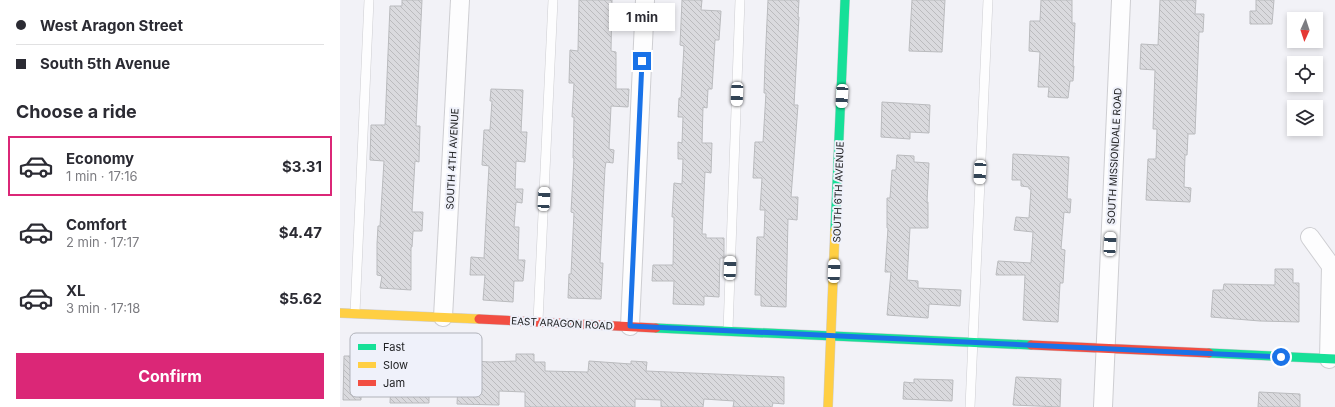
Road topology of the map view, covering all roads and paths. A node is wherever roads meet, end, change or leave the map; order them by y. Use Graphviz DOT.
graph roads {
  1 [pos="369,0"];
  2 [pos="460,0"];
  3 [pos="554,0"];
  4 [pos="645,0"];
  5 [pos="740,0"];
  6 [pos="845,0"];
  7 [pos="988,0"];
  8 [pos="1121,0"];
  9 [pos="1310,237"];
  10 [pos="340,312"];
  11 [pos="354,313"];
  12 [pos="443,317"];
  13 [pos="538,322"];
  14 [pos="630,326"];
  15 [pos="728,330"];
  16 [pos="832,335"];
  17 [pos="973,342"];
  18 [pos="1106,348"];
  19 [pos="1332,359"];
  20 [pos="828,407"];
  21 [pos="970,407"];
  22 [pos="1103,407"];
  1 -- 11 [label="lane"];
  2 -- 12 [label="street, SOUTH 4TH AVENUE"];
  3 -- 13 [label="lane"];
  4 -- 14 [label="street"];
  5 -- 15 [label="lane"];
  6 -- 16 [label="street, SOUTH 6TH AVENUE"];
  7 -- 17 [label="lane"];
  8 -- 18 [label="street, SOUTH MISSIONDALE ROAD"];
  9 -- 19 [label="street"];
  10 -- 11 [label="street, EAST ARAGON ROAD"];
  11 -- 12 [label="street, EAST ARAGON ROAD"];
  12 -- 13 [label="street, EAST ARAGON ROAD"];
  13 -- 14 [label="street, EAST ARAGON ROAD"];
  14 -- 15 [label="street, EAST ARAGON ROAD"];
  15 -- 16 [label="street, EAST ARAGON ROAD"];
  16 -- 17 [label="street, EAST ARAGON ROAD"];
  16 -- 20 [label="street, SOUTH 6TH AVENUE"];
  17 -- 18 [label="street, EAST ARAGON ROAD"];
  17 -- 21 [label="lane"];
  18 -- 19 [label="street, EAST ARAGON ROAD"];
  18 -- 22 [label="street, SOUTH MISSIONDALE ROAD"];
}
